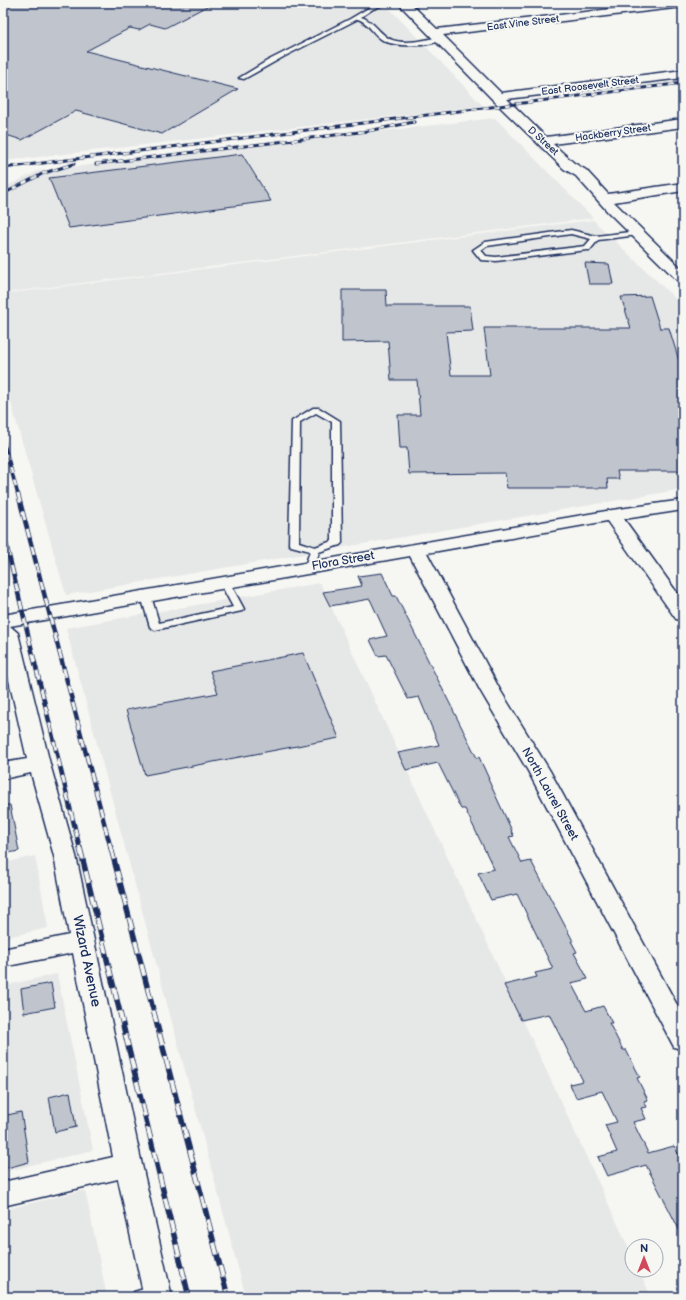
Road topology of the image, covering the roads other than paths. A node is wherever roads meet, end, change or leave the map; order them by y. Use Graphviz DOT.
graph roads {
  1 [pos="384,3"];
  2 [pos="404,3"];
  3 [pos="683,4"];
  4 [pos="357,17"];
  5 [pos="437,36"];
  6 [pos="683,74"];
  7 [pos="242,78"];
  8 [pos="498,97"];
  9 [pos="683,123"];
  10 [pos="543,141"];
  11 [pos="683,188"];
  12 [pos="605,199"];
  13 [pos="638,233"];
  14 [pos="596,238"];
  15 [pos="683,262"];
  16 [pos="668,264"];
  17 [pos="683,278"];
  18 [pos="683,505"];
  19 [pos="612,515"];
  20 [pos="416,548"];
  21 [pos="312,558"];
  22 [pos="225,583"];
  23 [pos="146,596"];
  24 [pos="683,615"];
  25 [pos="3,621"];
  26 [pos="3,630"];
  27 [pos="39,764"];
  28 [pos="3,771"];
  29 [pos="83,942"];
  30 [pos="3,958"];
  31 [pos="683,1040"];
  32 [pos="128,1165"];
  33 [pos="3,1194"];
  34 [pos="151,1295"];
  1 -- 4 [label="lane"];
  2 -- 5 [label="street, D Street"];
  3 -- 5 [label="street, East Vine Street"];
  4 -- 5 [label="lane"];
  4 -- 7 [label="lane"];
  5 -- 8 [label="street, D Street"];
  6 -- 8 [label="street, East Roosevelt Street"];
  8 -- 10 [label="street, D Street"];
  9 -- 10 [label="street, Hackberry Street"];
  10 -- 12 [label="street, D Street"];
  11 -- 12 [label="street"];
  12 -- 13 [label="street, D Street"];
  13 -- 14 [label="lane"];
  13 -- 16 [label="street, D Street"];
  14 -- 14 [label="lane"];
  15 -- 16 [label="street"];
  16 -- 17 [label="street, D Street"];
  18 -- 19 [label="street, Flora Street"];
  19 -- 20 [label="street, Flora Street"];
  19 -- 24 [label="street"];
  20 -- 21 [label="street, Flora Street"];
  20 -- 31 [label="street, North Laurel Street"];
  21 -- 21 [label="lane"];
  21 -- 22 [label="street, Flora Street"];
  22 -- 23 [label="street, Flora Street"];
  22 -- 23 [label="lane"];
  23 -- 25 [label="street, Flora Street"];
  26 -- 27 [label="street, Wizard Avenue"];
  27 -- 28 [label="street"];
  27 -- 29 [label="street, Wizard Avenue"];
  29 -- 30 [label="street"];
  29 -- 32 [label="street, Wizard Avenue"];
  32 -- 33 [label="street"];
  32 -- 34 [label="street, Wizard Avenue"];
}
